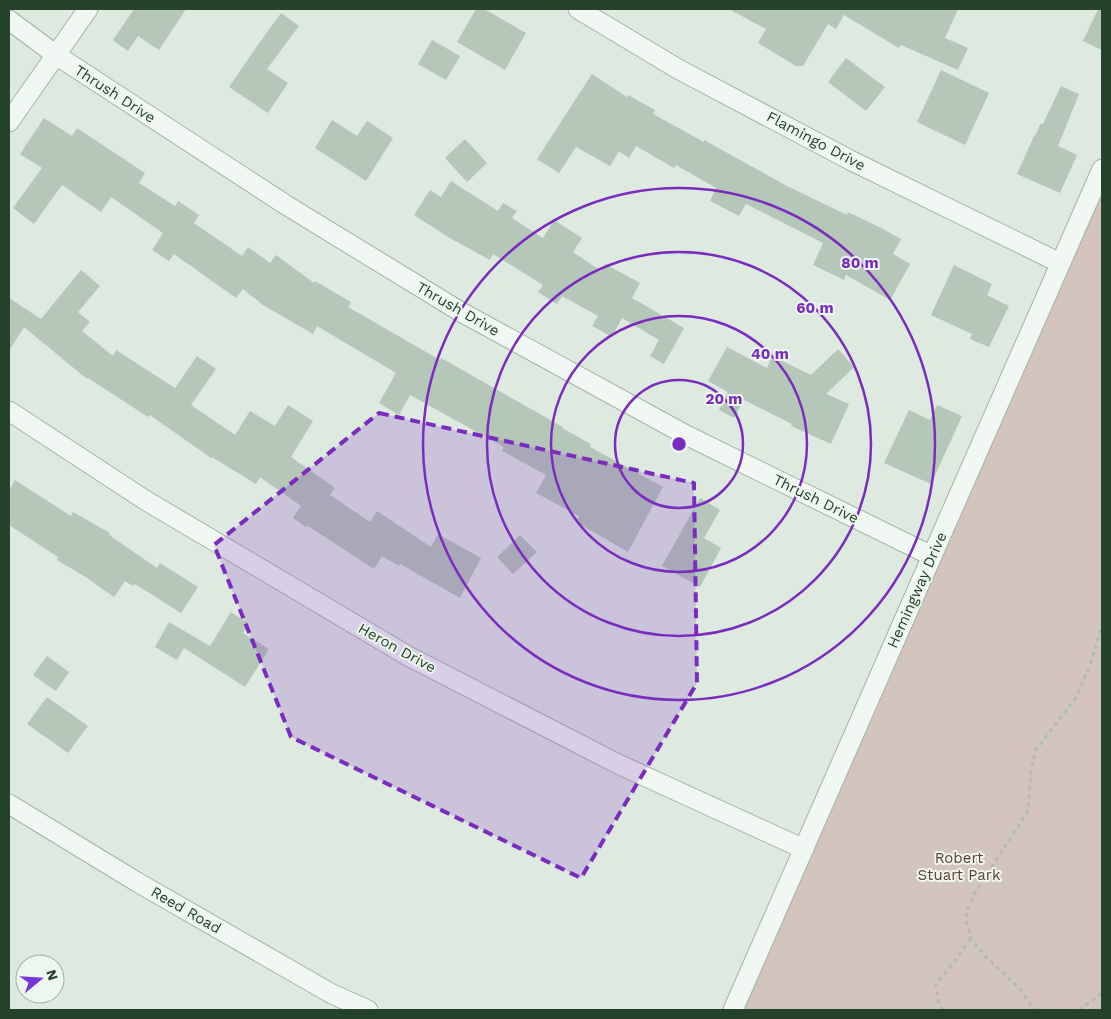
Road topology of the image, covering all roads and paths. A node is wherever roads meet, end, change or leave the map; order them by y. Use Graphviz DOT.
graph roads {
  1 [pos="88,9"];
  2 [pos="578,9"];
  3 [pos="9,20"];
  4 [pos="56,56"];
  5 [pos="9,122"];
  6 [pos="1102,169"];
  7 [pos="1060,263"];
  8 [pos="9,411"];
  9 [pos="932,556"];
  10 [pos="1102,624"];
  11 [pos="9,804"];
  12 [pos="804,850"];
  13 [pos="971,938"];
  14 [pos="1102,993"];
  15 [pos="368,1010"];
  16 [pos="733,1010"];
  17 [pos="943,1010"];
  18 [pos="1037,1010"];
  19 [pos="1079,1010"];
  1 -- 4 [label="street"];
  2 -- 7 [label="street, Flamingo Drive"];
  3 -- 4 [label="street, Thrush Drive"];
  4 -- 5 [label="street"];
  4 -- 9 [label="street, Thrush Drive"];
  6 -- 7 [label="street, Hemingway Drive"];
  7 -- 9 [label="street, Hemingway Drive"];
  8 -- 12 [label="street, Heron Drive"];
  9 -- 12 [label="street, Hemingway Drive"];
  10 -- 13 [label="path"];
  11 -- 15 [label="street, Reed Road"];
  12 -- 16 [label="street, Hemingway Drive"];
  13 -- 17 [label="path"];
  13 -- 18 [label="path"];
  14 -- 19 [label="path"];
}
